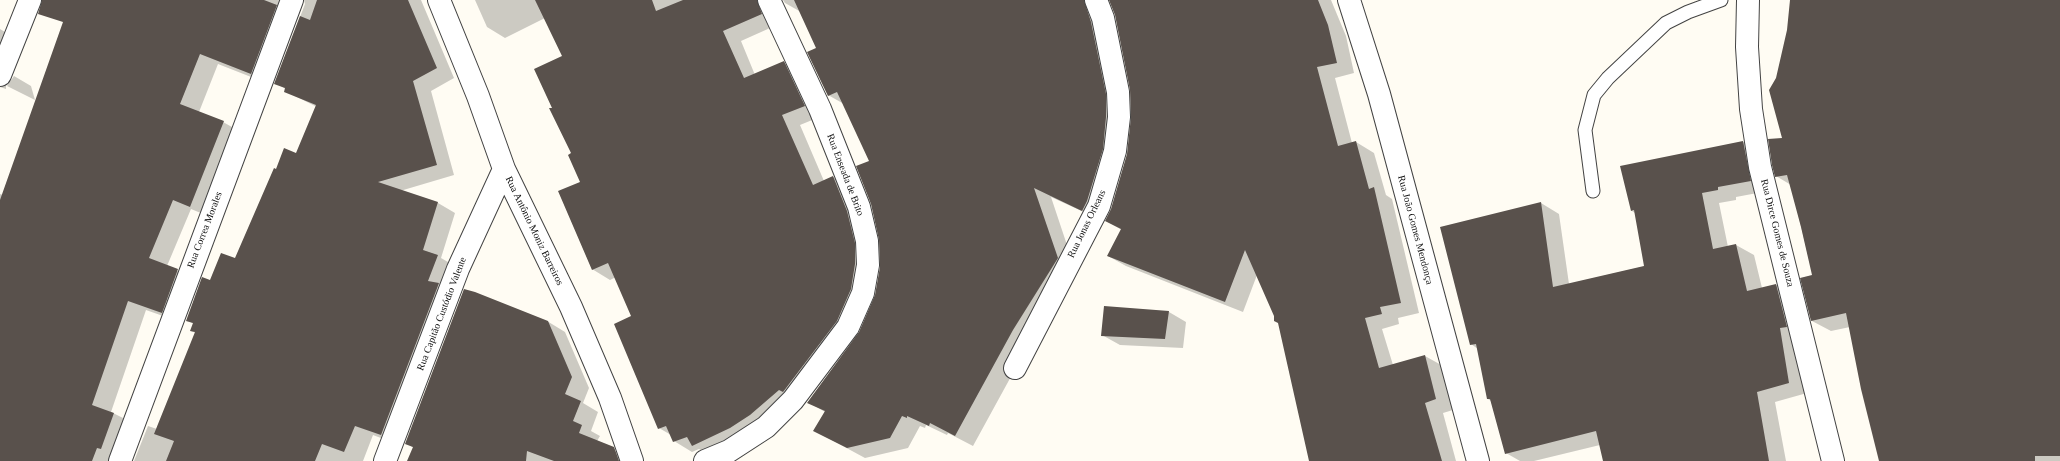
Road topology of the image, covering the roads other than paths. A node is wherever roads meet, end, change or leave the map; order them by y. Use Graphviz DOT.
graph roads {
  1 [pos="30,0"];
  2 [pos="292,0"];
  3 [pos="439,0"];
  4 [pos="769,0"];
  5 [pos="1096,0"];
  6 [pos="1349,0"];
  7 [pos="1721,0"];
  8 [pos="1748,0"];
  9 [pos="0,74"];
  10 [pos="504,169"];
  11 [pos="1593,191"];
  12 [pos="1015,368"];
  13 [pos="120,461"];
  14 [pos="384,461"];
  15 [pos="632,461"];
  16 [pos="705,461"];
  17 [pos="1478,461"];
  18 [pos="1833,461"];
  1 -- 9 [label="street"];
  2 -- 13 [label="street, Rua Correa Morales"];
  3 -- 10 [label="street, Rua Antônio Moniz Barreiros"];
  4 -- 16 [label="street, Rua Enseada de Brito"];
  5 -- 12 [label="street, Rua Jonas Orleans"];
  6 -- 17 [label="street, Rua João Gomes Mendonça"];
  7 -- 11 [label="lane"];
  8 -- 18 [label="street, Rua Dirce Gomes de Souza"];
  10 -- 14 [label="street, Rua Capitão Custódio Valente"];
  10 -- 15 [label="street, Rua Antônio Moniz Barreiros"];
}
